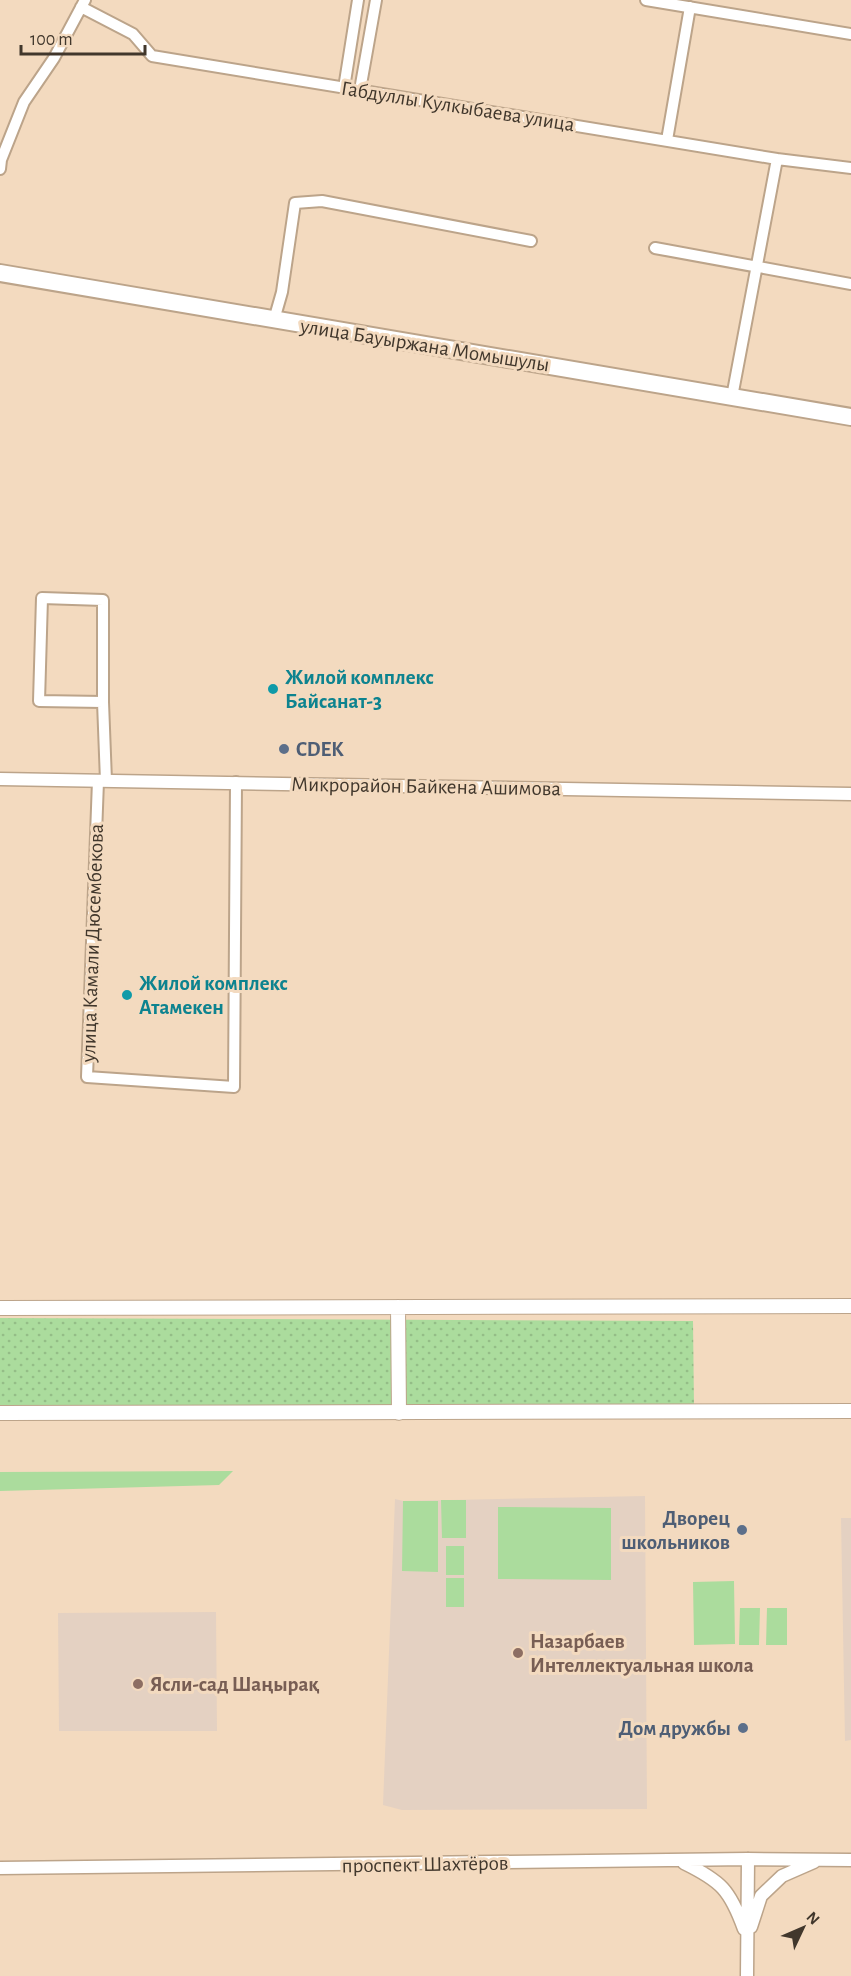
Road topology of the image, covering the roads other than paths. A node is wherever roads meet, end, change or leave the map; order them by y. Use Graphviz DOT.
graph roads {
  1 [pos="358,0"];
  2 [pos="376,0"];
  3 [pos="646,0"];
  4 [pos="83,3"];
  5 [pos="690,7"];
  6 [pos="851,34"];
  7 [pos="344,88"];
  8 [pos="360,90"];
  9 [pos="667,140"];
  10 [pos="777,159"];
  11 [pos="851,168"];
  12 [pos="0,169"];
  13 [pos="531,241"];
  14 [pos="655,248"];
  15 [pos="757,267"];
  16 [pos="0,273"];
  17 [pos="851,284"];
  18 [pos="274,320"];
  19 [pos="732,397"];
  20 [pos="851,417"];
  21 [pos="103,702"];
  22 [pos="0,779"];
  23 [pos="102,781"];
  24 [pos="236,782"];
  25 [pos="851,794"];
  26 [pos="851,1306"];
  27 [pos="398,1307"];
  28 [pos="0,1308"];
  29 [pos="851,1411"];
  30 [pos="0,1413"];
  31 [pos="399,1413"];
  32 [pos="748,1859"];
  33 [pos="818,1860"];
  34 [pos="851,1860"];
  35 [pos="680,1862"];
  36 [pos="0,1868"];
  37 [pos="747,1938"];
  38 [pos="747,1976"];
  1 -- 7 [label="street"];
  2 -- 8 [label="street"];
  3 -- 5 [label="street"];
  4 -- 7 [label="street, Габдуллы Кулкыбаева улица"];
  4 -- 12 [label="street"];
  5 -- 6 [label="street"];
  5 -- 9 [label="street"];
  7 -- 8 [label="street, Габдуллы Кулкыбаева улица"];
  8 -- 9 [label="street, Габдуллы Кулкыбаева улица"];
  9 -- 10 [label="street, Габдуллы Кулкыбаева улица"];
  10 -- 11 [label="street, Габдуллы Кулкыбаева улица"];
  10 -- 15 [label="street"];
  13 -- 18 [label="street"];
  14 -- 15 [label="street"];
  15 -- 17 [label="street"];
  15 -- 19 [label="street"];
  16 -- 18 [label="main road, улица Бауыржана Момышулы"];
  18 -- 19 [label="main road, улица Бауыржана Момышулы"];
  19 -- 20 [label="main road, улица Бауыржана Момышулы"];
  21 -- 21 [label="street"];
  21 -- 23 [label="street"];
  22 -- 23 [label="street, Микрорайон Байкена Ашимова"];
  23 -- 24 [label="street, Микрорайон Байкена Ашимова"];
  23 -- 24 [label="street, улица Камали Дюсембекова"];
  24 -- 25 [label="street, Микрорайон Байкена Ашимова"];
  26 -- 27 [label="main road"];
  27 -- 28 [label="main road"];
  27 -- 31 [label="main road"];
  29 -- 31 [label="main road"];
  30 -- 31 [label="main road"];
  32 -- 33 [label="street, проспект Шахтёров"];
  32 -- 35 [label="street, проспект Шахтёров"];
  32 -- 37 [label="street"];
  33 -- 34 [label="street, проспект Шахтёров"];
  33 -- 37 [label="street"];
  35 -- 36 [label="street, проспект Шахтёров"];
  35 -- 37 [label="street"];
  37 -- 38 [label="street"];
}
